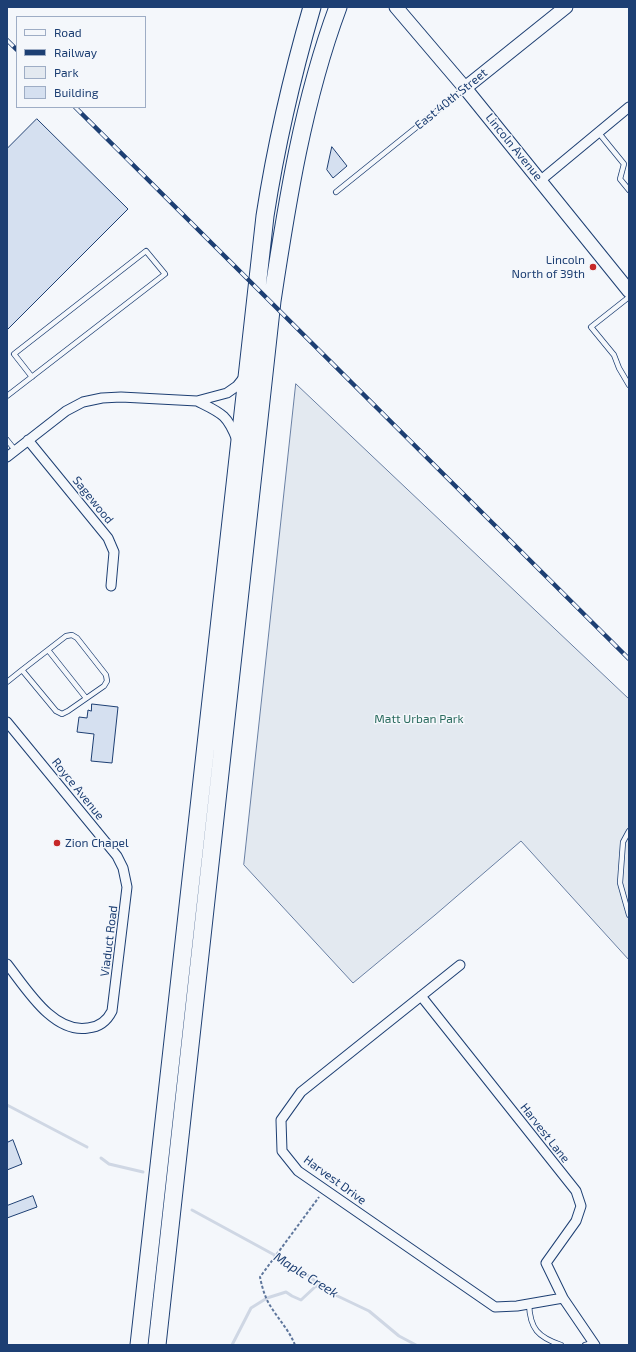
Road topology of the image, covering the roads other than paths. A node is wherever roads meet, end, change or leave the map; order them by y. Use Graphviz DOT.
graph roads {
  1 [pos="312,7"];
  2 [pos="338,7"];
  3 [pos="396,7"];
  4 [pos="566,7"];
  5 [pos="465,88"];
  6 [pos="629,107"];
  7 [pos="598,132"];
  8 [pos="541,180"];
  9 [pos="629,190"];
  10 [pos="336,192"];
  11 [pos="629,291"];
  12 [pos="629,297"];
  13 [pos="247,373"];
  14 [pos="32,377"];
  15 [pos="629,385"];
  16 [pos="7,396"];
  17 [pos="197,401"];
  18 [pos="7,440"];
  19 [pos="28,440"];
  20 [pos="239,444"];
  21 [pos="15,450"];
  22 [pos="7,457"];
  23 [pos="111,586"];
  24 [pos="48,650"];
  25 [pos="22,670"];
  26 [pos="7,682"];
  27 [pos="86,698"];
  28 [pos="7,722"];
  29 [pos="629,831"];
  30 [pos="125,874"];
  31 [pos="629,915"];
  32 [pos="7,964"];
  33 [pos="460,965"];
  34 [pos="421,996"];
  35 [pos="563,1298"];
  36 [pos="529,1304"];
  37 [pos="591,1344"];
  38 [pos="139,1345"];
  39 [pos="157,1345"];
  40 [pos="561,1345"];
  1 -- 13 [label="highway"];
  2 -- 39 [label="highway"];
  3 -- 5 [label="main road, Lincoln Avenue"];
  4 -- 5 [label="main road, East 40th Street"];
  5 -- 8 [label="main road, Lincoln Avenue"];
  5 -- 10 [label="lane, East 40th Street"];
  6 -- 7 [label="street"];
  7 -- 8 [label="street"];
  7 -- 9 [label="lane"];
  8 -- 11 [label="main road, Lincoln Avenue"];
  12 -- 15 [label="lane"];
  13 -- 17 [label="street"];
  13 -- 20 [label="highway"];
  14 -- 14 [label="lane"];
  14 -- 16 [label="lane"];
  17 -- 19 [label="street"];
  17 -- 20 [label="street"];
  18 -- 21 [label="lane"];
  19 -- 21 [label="street"];
  19 -- 23 [label="street, Sagewood"];
  20 -- 38 [label="highway"];
  21 -- 22 [label="street"];
  24 -- 25 [label="lane"];
  24 -- 27 [label="lane"];
  24 -- 27 [label="lane"];
  25 -- 26 [label="lane"];
  25 -- 27 [label="lane"];
  28 -- 30 [label="street, Royce Avenue"];
  29 -- 31 [label="lane"];
  30 -- 32 [label="street, Viaduct Road"];
  33 -- 34 [label="street, Harvest Drive"];
  34 -- 35 [label="street, Harvest Lane"];
  34 -- 36 [label="street, Harvest Drive"];
  35 -- 36 [label="street, Harvest Drive"];
  35 -- 37 [label="street"];
  36 -- 40 [label="lane"];
}
